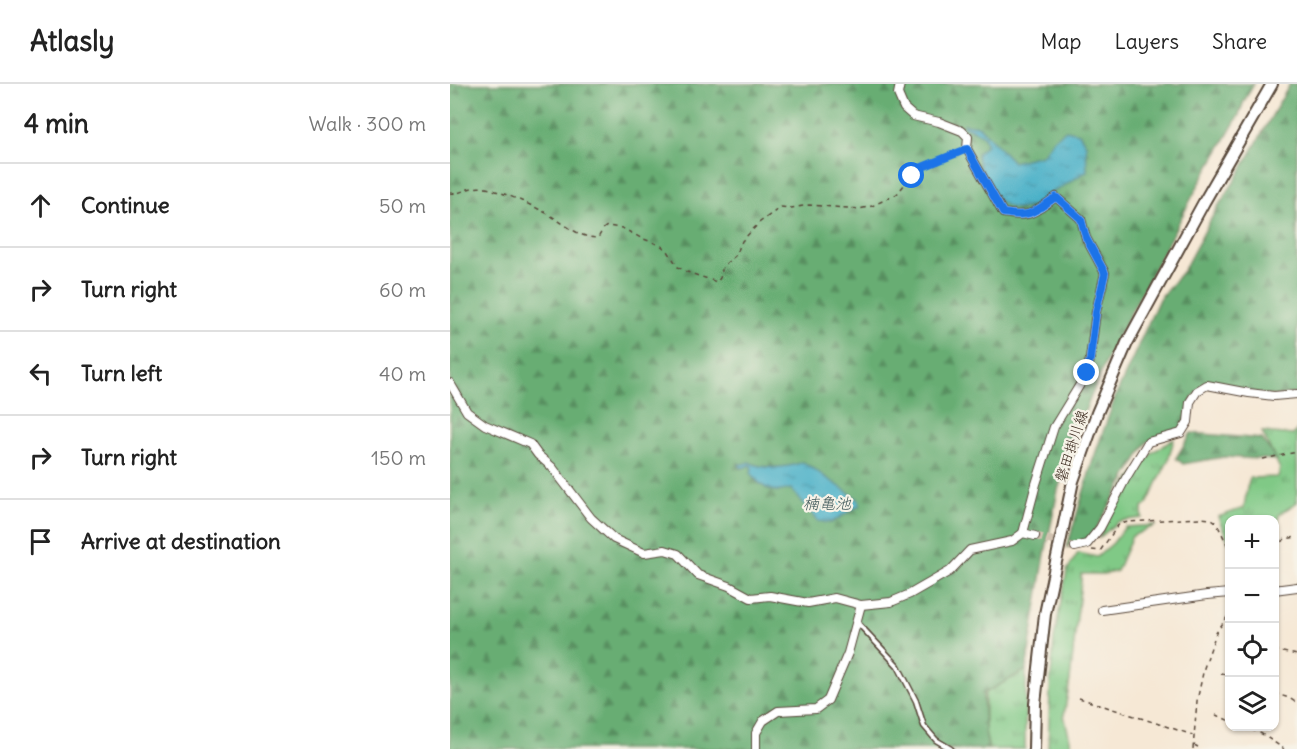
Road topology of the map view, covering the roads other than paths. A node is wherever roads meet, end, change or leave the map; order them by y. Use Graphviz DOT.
graph roads {
  1 [pos="900,84"];
  2 [pos="1272,84"];
  3 [pos="450,383"];
  4 [pos="1297,394"];
  5 [pos="1023,533"];
  6 [pos="1035,536"];
  7 [pos="1076,547"];
  8 [pos="1297,587"];
  9 [pos="1279,589"];
  10 [pos="1225,593"];
  11 [pos="861,605"];
  12 [pos="1102,610"];
  13 [pos="856,621"];
  14 [pos="756,749"];
  15 [pos="951,749"];
  16 [pos="1034,749"];
  1 -- 5 [label="street"];
  2 -- 16 [label="main road, 磐田掛川線"];
  3 -- 11 [label="street"];
  4 -- 7 [label="street"];
  5 -- 6 [label="street"];
  5 -- 11 [label="street"];
  8 -- 9 [label="street"];
  10 -- 12 [label="street"];
  11 -- 13 [label="street"];
  13 -- 14 [label="street"];
  13 -- 15 [label="lane"];
}
